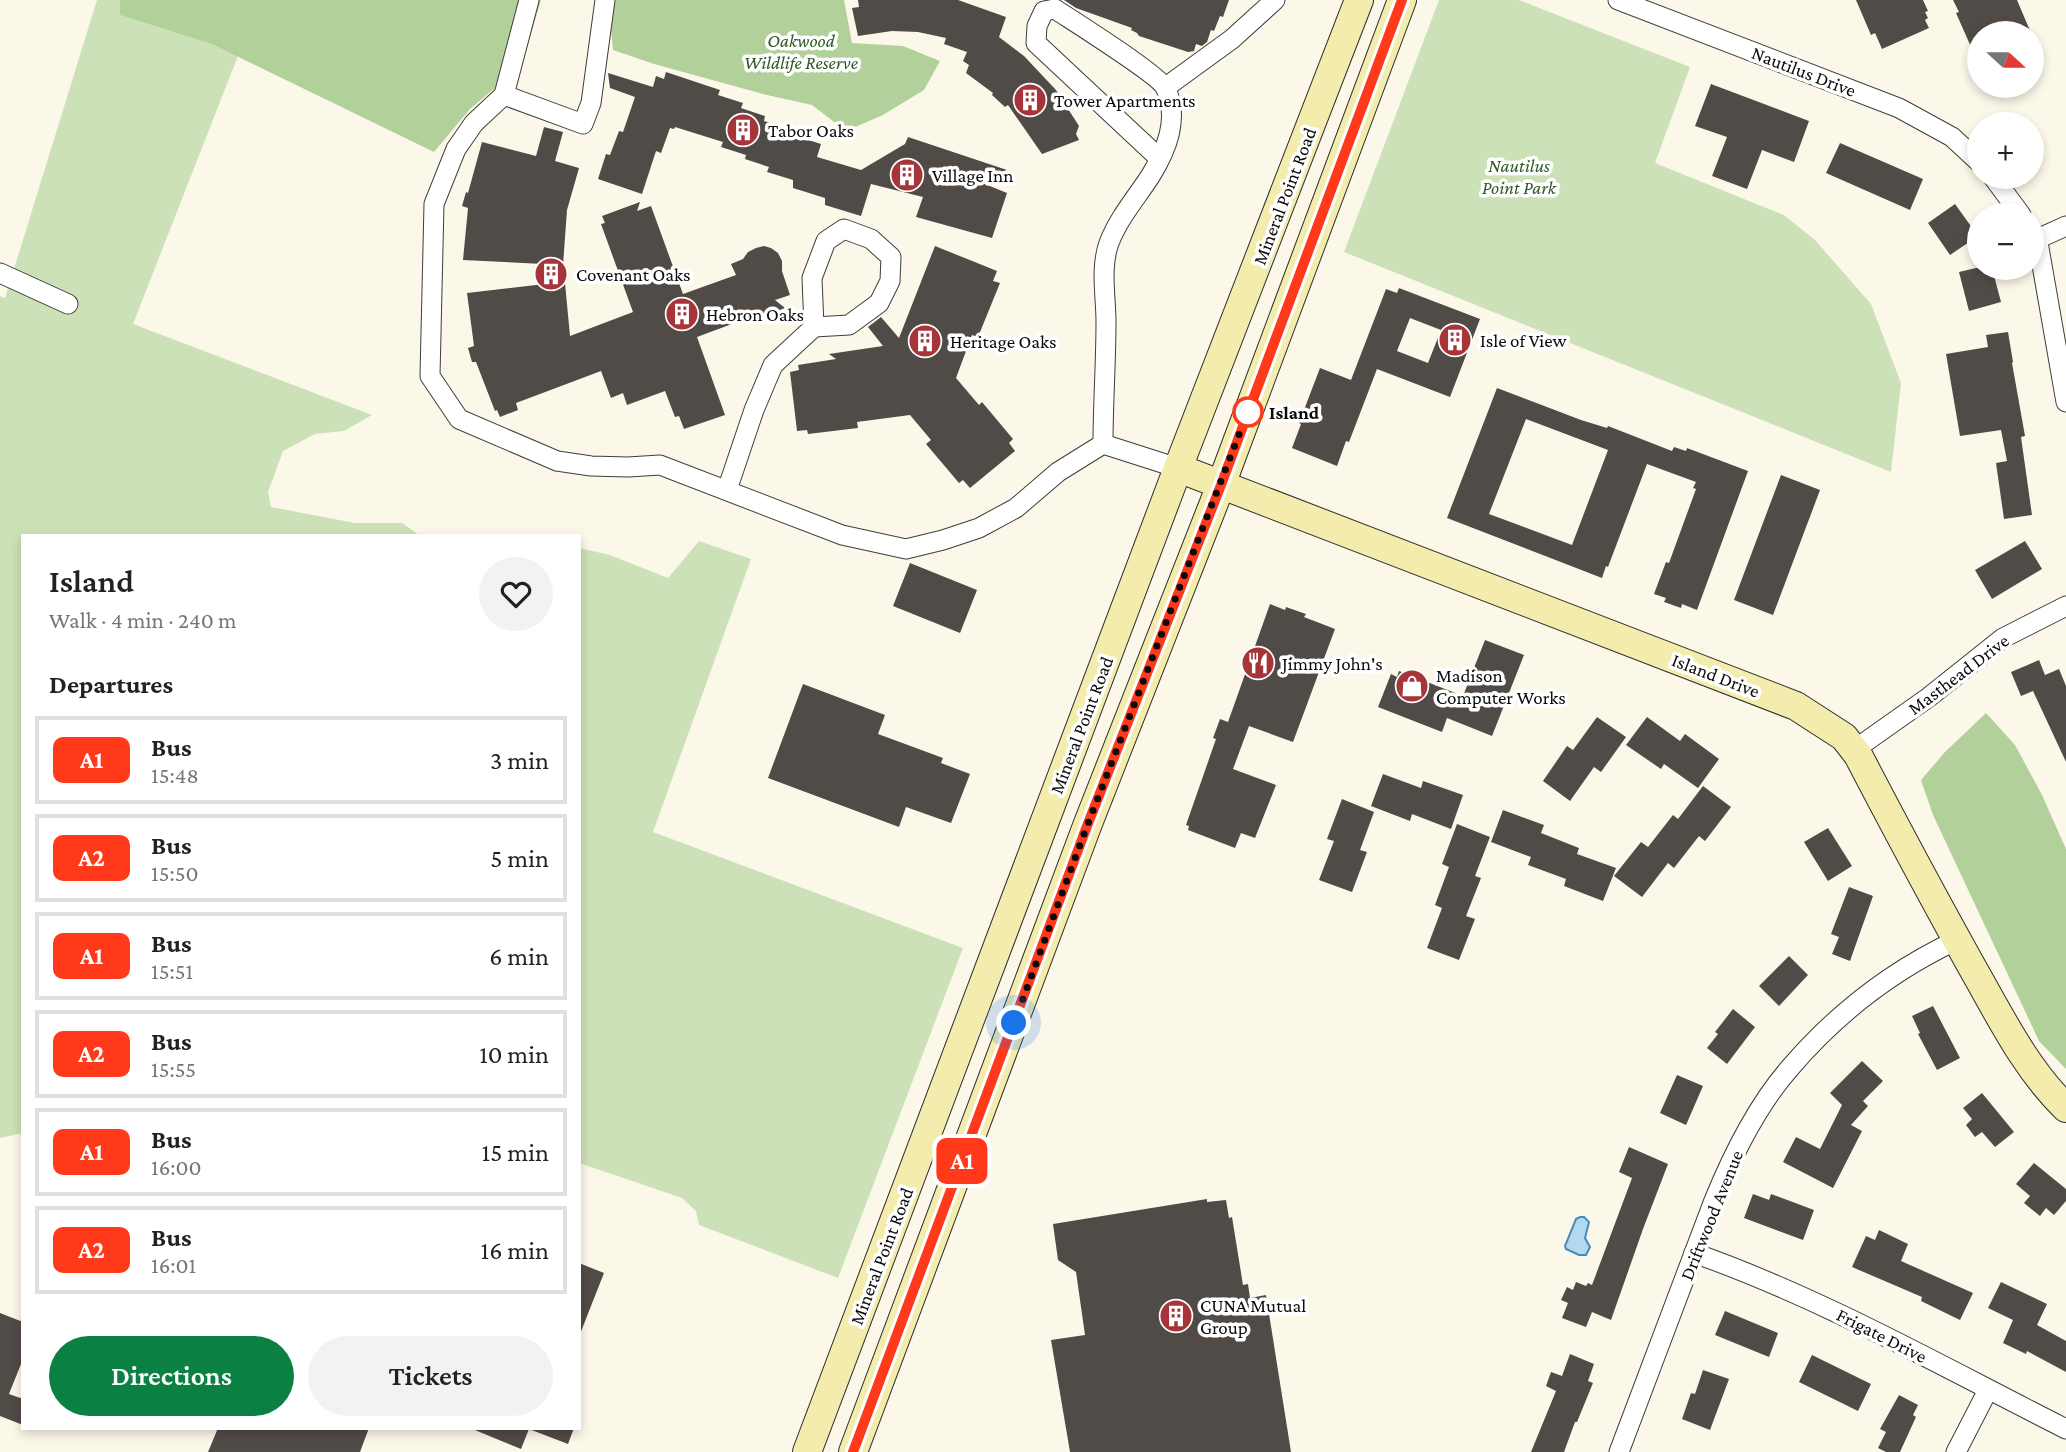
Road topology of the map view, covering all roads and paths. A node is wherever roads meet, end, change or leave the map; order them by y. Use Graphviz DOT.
graph roads {
  1 [pos="529,0"];
  2 [pos="605,0"];
  3 [pos="1275,0"];
  4 [pos="1359,0"];
  5 [pos="1402,0"];
  6 [pos="1618,0"];
  7 [pos="1166,87"];
  8 [pos="504,95"];
  9 [pos="1967,151"];
  10 [pos="1159,158"];
  11 [pos="2066,226"];
  12 [pos="2044,233"];
  13 [pos="0,273"];
  14 [pos="2044,273"];
  15 [pos="68,304"];
  16 [pos="814,327"];
  17 [pos="2066,402"];
  18 [pos="1103,444"];
  19 [pos="1178,468"];
  20 [pos="1221,485"];
  21 [pos="727,491"];
  22 [pos="2066,606"];
  23 [pos="1854,750"];
  24 [pos="1957,940"];
  25 [pos="2066,1108"];
  26 [pos="1694,1253"];
  27 [pos="1988,1390"];
  28 [pos="2066,1429"];
  29 [pos="807,1452"];
  30 [pos="853,1452"];
  31 [pos="1619,1452"];
  32 [pos="1956,1452"];
  1 -- 8 [label="street"];
  2 -- 8 [label="street"];
  3 -- 7 [label="street"];
  4 -- 19 [label="main road, Mineral Point Road"];
  5 -- 20 [label="main road"];
  6 -- 9 [label="street, Nautilus Drive"];
  7 -- 10 [label="street"];
  7 -- 10 [label="street"];
  8 -- 21 [label="street"];
  10 -- 18 [label="street"];
  11 -- 12 [label="street"];
  13 -- 15 [label="street"];
  14 -- 17 [label="street"];
  16 -- 16 [label="street"];
  16 -- 21 [label="street"];
  18 -- 19 [label="street"];
  18 -- 21 [label="street"];
  19 -- 20 [label="main road, Island Drive"];
  19 -- 29 [label="main road, Mineral Point Road"];
  20 -- 23 [label="main road, Island Drive"];
  20 -- 30 [label="main road"];
  22 -- 23 [label="street, Masthead Drive"];
  23 -- 24 [label="main road, Island Drive"];
  24 -- 25 [label="main road, Island Drive"];
  24 -- 26 [label="street, Driftwood Avenue"];
  26 -- 27 [label="street, Frigate Drive"];
  26 -- 31 [label="street, Driftwood Avenue"];
  27 -- 28 [label="street, Frigate Drive"];
  27 -- 32 [label="street"];
}
